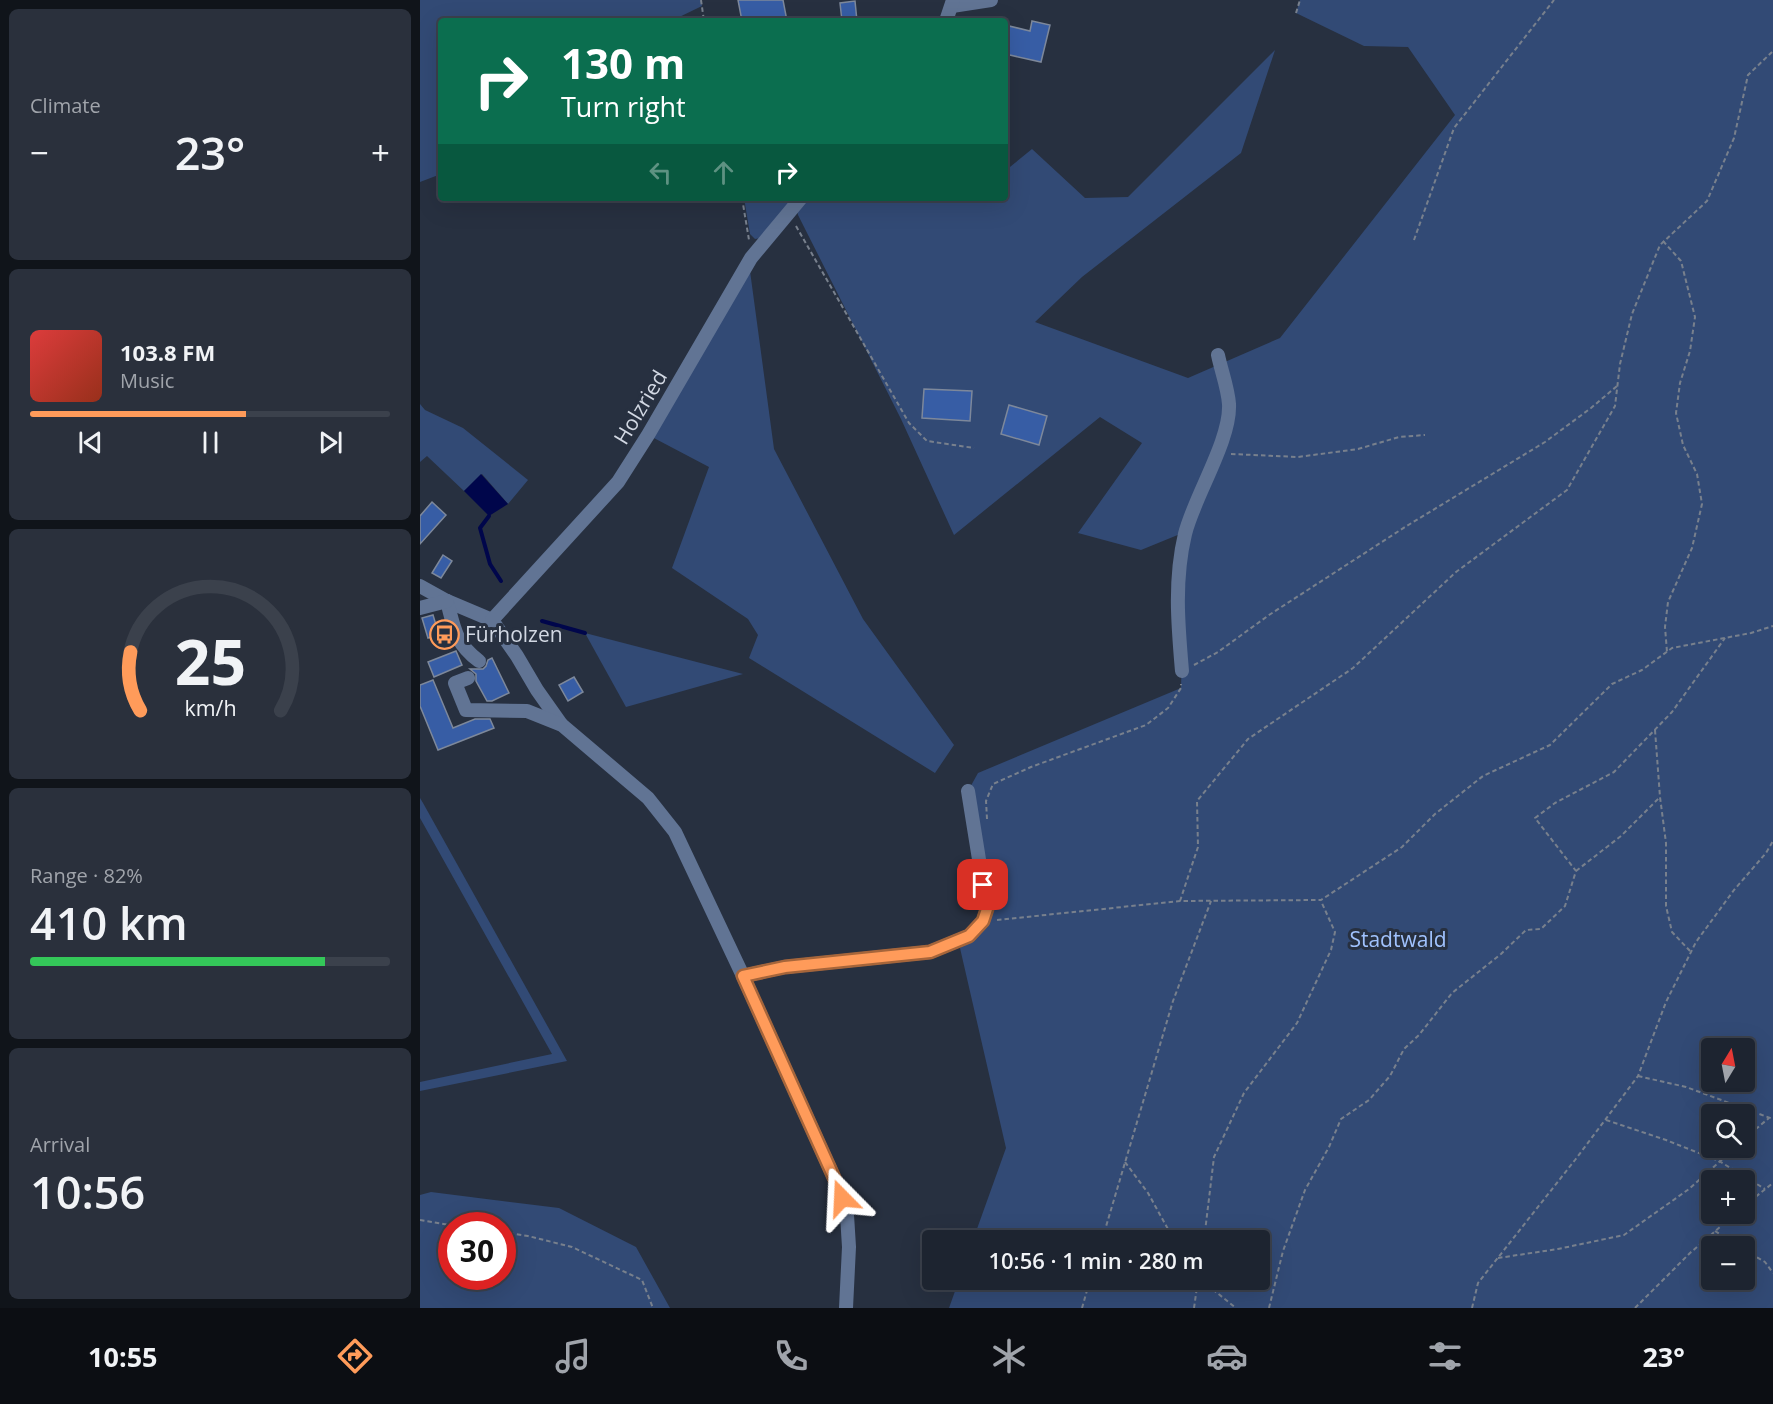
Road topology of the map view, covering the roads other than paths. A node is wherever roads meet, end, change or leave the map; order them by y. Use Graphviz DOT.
graph roads {
  1 [pos="991,0"];
  2 [pos="953,3"];
  3 [pos="947,18"];
  4 [pos="799,201"];
  5 [pos="1218,355"];
  6 [pos="420,586"];
  7 [pos="447,601"];
  8 [pos="420,608"];
  9 [pos="492,620"];
  10 [pos="479,661"];
  11 [pos="1182,672"];
  12 [pos="468,678"];
  13 [pos="562,725"];
  14 [pos="968,791"];
  15 [pos="743,976"];
  16 [pos="846,1308"];
  1 -- 2 [label="street"];
  2 -- 3 [label="street"];
  4 -- 9 [label="street, Holzried"];
  5 -- 11 [label="street"];
  6 -- 7 [label="street"];
  7 -- 8 [label="street"];
  7 -- 9 [label="street"];
  7 -- 10 [label="street"];
  9 -- 13 [label="street"];
  12 -- 13 [label="street"];
  13 -- 15 [label="street"];
  14 -- 15 [label="street"];
  15 -- 16 [label="street"];
}
